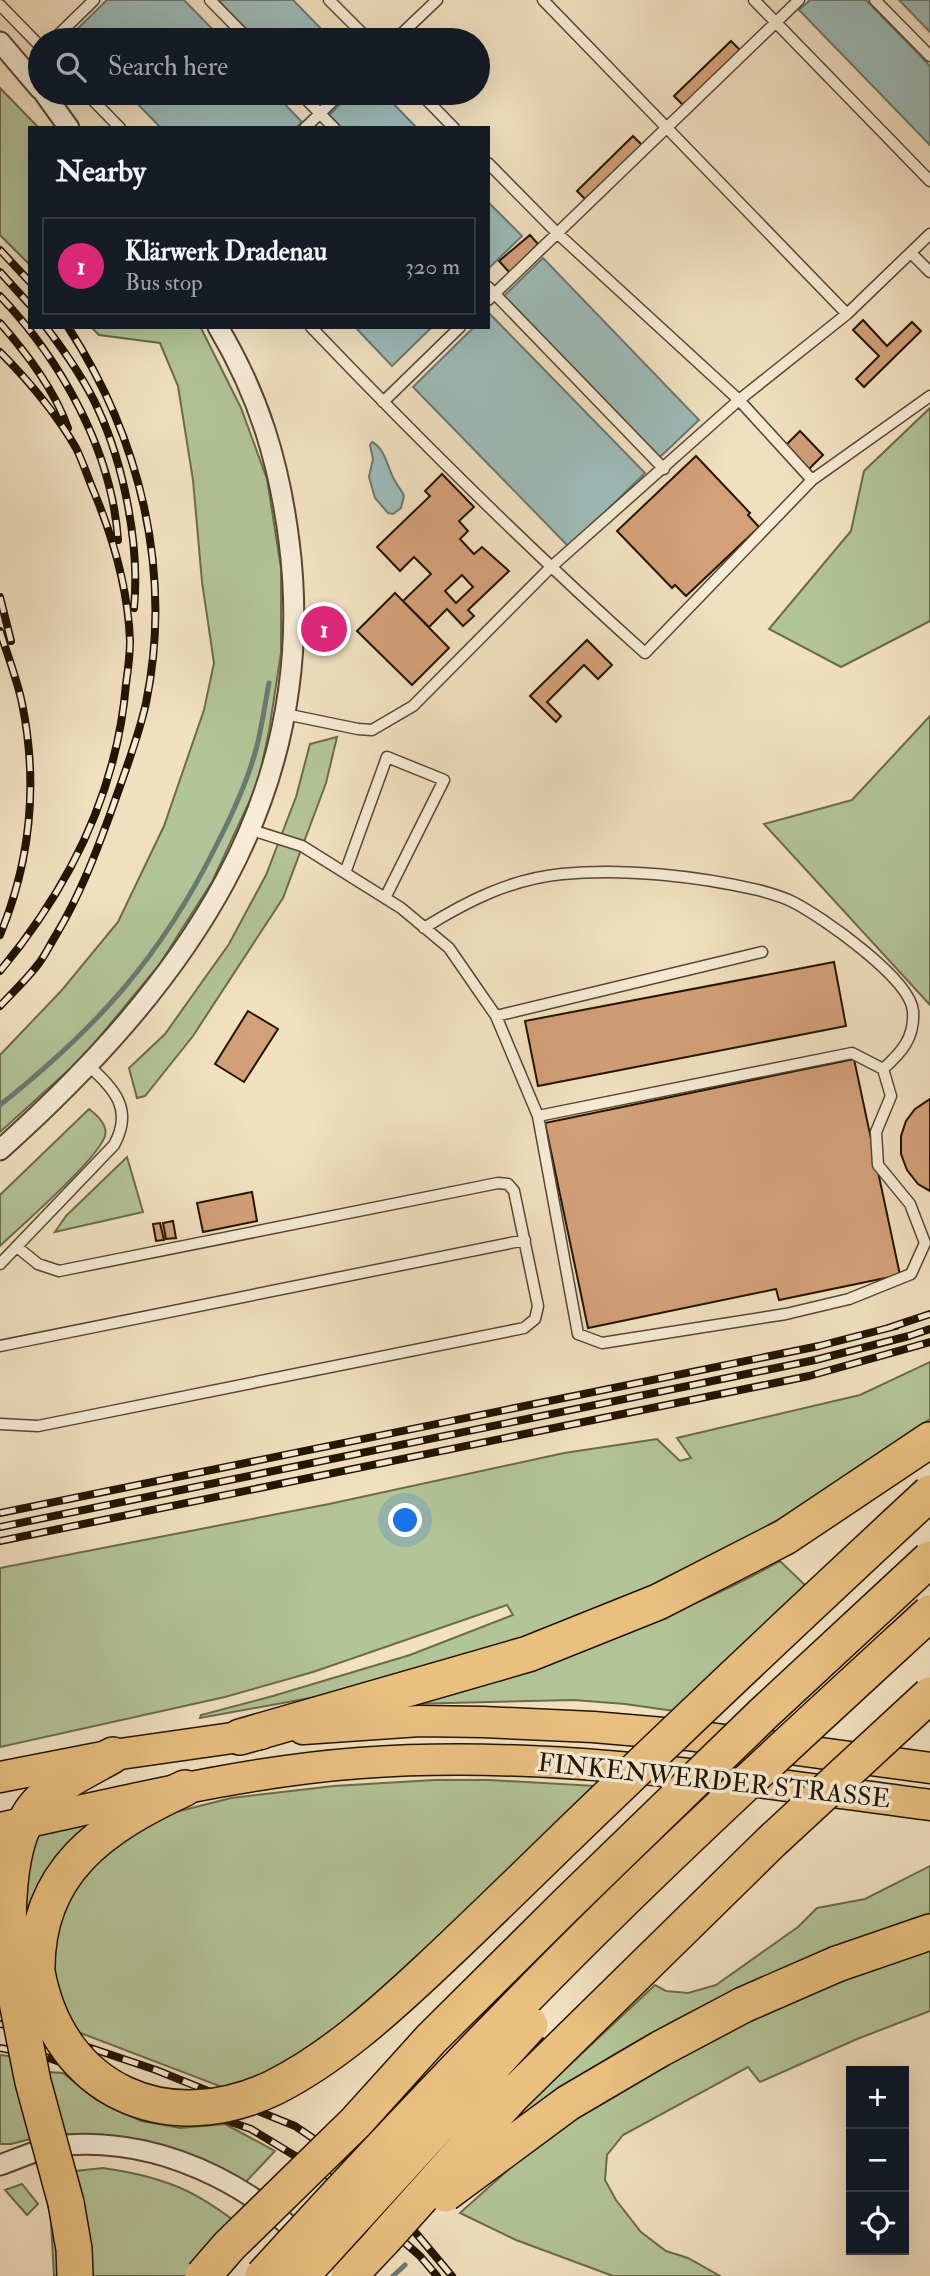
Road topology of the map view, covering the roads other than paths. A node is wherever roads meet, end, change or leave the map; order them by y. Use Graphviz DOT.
graph roads {
  1 [pos="94,0"];
  2 [pos="210,0"];
  3 [pos="329,0"];
  4 [pos="436,0"];
  5 [pos="543,0"];
  6 [pos="754,0"];
  7 [pos="799,0"];
  8 [pos="875,0"];
  9 [pos="0,5"];
  10 [pos="776,22"];
  11 [pos="65,28"];
  12 [pos="237,28"];
  13 [pos="357,28"];
  14 [pos="407,28"];
  15 [pos="28,34"];
  16 [pos="0,42"];
  17 [pos="930,57"];
  18 [pos="28,75"];
  19 [pos="53,105"];
  20 [pos="98,105"];
  21 [pos="311,105"];
  22 [pos="329,105"];
  23 [pos="432,105"];
  24 [pos="320,114"];
  25 [pos="68,126"];
  26 [pos="118,126"];
  27 [pos="307,126"];
  28 [pos="332,126"];
  29 [pos="452,126"];
  30 [pos="666,128"];
  31 [pos="490,165"];
  32 [pos="930,181"];
  33 [pos="557,233"];
  34 [pos="930,234"];
  35 [pos="911,253"];
  36 [pos="930,272"];
  37 [pos="490,293"];
  38 [pos="847,314"];
  39 [pos="219,329"];
  40 [pos="313,329"];
  41 [pos="458,329"];
  42 [pos="930,396"];
  43 [pos="739,400"];
  44 [pos="383,402"];
  45 [pos="664,469"];
  46 [pos="812,480"];
  47 [pos="550,568"];
  48 [pos="285,715"];
  49 [pos="252,831"];
  50 [pos="345,873"];
  51 [pos="385,898"];
  52 [pos="424,928"];
  53 [pos="762,952"];
  54 [pos="496,1016"];
  55 [pos="88,1065"];
  56 [pos="883,1069"];
  57 [pos="538,1116"];
  58 [pos="0,1150"];
  59 [pos="525,1240"];
  60 [pos="17,1247"];
  61 [pos="0,1264"];
  62 [pos="0,1346"];
  63 [pos="0,1424"];
  64 [pos="930,1440"];
  65 [pos="930,1493"];
  66 [pos="930,1559"];
  67 [pos="930,1613"];
  68 [pos="930,1641"];
  69 [pos="930,1695"];
  70 [pos="240,1737"];
  71 [pos="113,1755"];
  72 [pos="930,1768"];
  73 [pos="0,1777"];
  74 [pos="185,1788"];
  75 [pos="930,1805"];
  76 [pos="13,1825"];
  77 [pos="930,1932"];
  78 [pos="14,1960"];
  79 [pos="0,2165"];
  80 [pos="383,2240"];
  81 [pos="75,2276"];
  82 [pos="202,2276"];
  83 [pos="262,2276"];
  84 [pos="302,2276"];
  85 [pos="334,2276"];
  86 [pos="349,2276"];
  1 -- 11 [label="lane"];
  2 -- 12 [label="lane"];
  3 -- 13 [label="lane"];
  4 -- 14 [label="lane"];
  5 -- 30 [label="lane"];
  6 -- 10 [label="lane"];
  7 -- 10 [label="lane"];
  8 -- 17 [label="lane"];
  9 -- 15 [label="lane"];
  10 -- 30 [label="lane"];
  10 -- 32 [label="lane"];
  16 -- 18 [label="street"];
  19 -- 25 [label="street"];
  20 -- 26 [label="lane"];
  21 -- 24 [label="lane"];
  22 -- 24 [label="lane"];
  23 -- 29 [label="lane"];
  24 -- 27 [label="lane"];
  24 -- 28 [label="lane"];
  30 -- 33 [label="lane"];
  30 -- 38 [label="lane"];
  31 -- 33 [label="lane"];
  33 -- 37 [label="lane"];
  33 -- 43 [label="lane"];
  34 -- 35 [label="lane"];
  35 -- 36 [label="lane"];
  35 -- 38 [label="lane"];
  37 -- 45 [label="lane"];
  38 -- 43 [label="lane"];
  39 -- 48 [label="street"];
  40 -- 44 [label="lane"];
  41 -- 44 [label="lane"];
  42 -- 46 [label="lane"];
  43 -- 45 [label="lane"];
  43 -- 46 [label="lane"];
  44 -- 47 [label="lane"];
  45 -- 47 [label="lane"];
  46 -- 47 [label="lane"];
  47 -- 48 [label="lane"];
  48 -- 49 [label="street"];
  49 -- 50 [label="lane"];
  49 -- 55 [label="street"];
  50 -- 51 [label="lane"];
  50 -- 51 [label="lane"];
  51 -- 52 [label="lane"];
  52 -- 54 [label="lane"];
  52 -- 56 [label="lane"];
  53 -- 54 [label="lane"];
  54 -- 57 [label="lane"];
  55 -- 58 [label="street"];
  55 -- 60 [label="lane"];
  56 -- 57 [label="lane"];
  56 -- 57 [label="lane"];
  59 -- 60 [label="lane"];
  59 -- 62 [label="lane"];
  59 -- 63 [label="lane"];
  60 -- 61 [label="lane"];
  64 -- 70 [label="highway"];
  65 -- 78 [label="highway, bridge"];
  66 -- 82 [label="highway, bridge"];
  67 -- 83 [label="highway, bridge"];
  68 -- 84 [label="highway, bridge"];
  69 -- 80 [label="highway, bridge"];
  70 -- 71 [label="main road, FINKENWERDER STRASSE"];
  70 -- 72 [label="main road, FINKENWERDER STRASSE"];
  71 -- 73 [label="main road, FINKENWERDER STRASSE"];
  71 -- 76 [label="highway"];
  74 -- 75 [label="main road, FINKENWERDER STRASSE"];
  74 -- 76 [label="main road, FINKENWERDER STRASSE"];
  74 -- 78 [label="highway"];
  76 -- 78 [label="highway"];
  77 -- 80 [label="highway, bridge"];
  78 -- 81 [label="highway, bridge"];
  79 -- 85 [label="street"];
  80 -- 86 [label="highway"];
}
